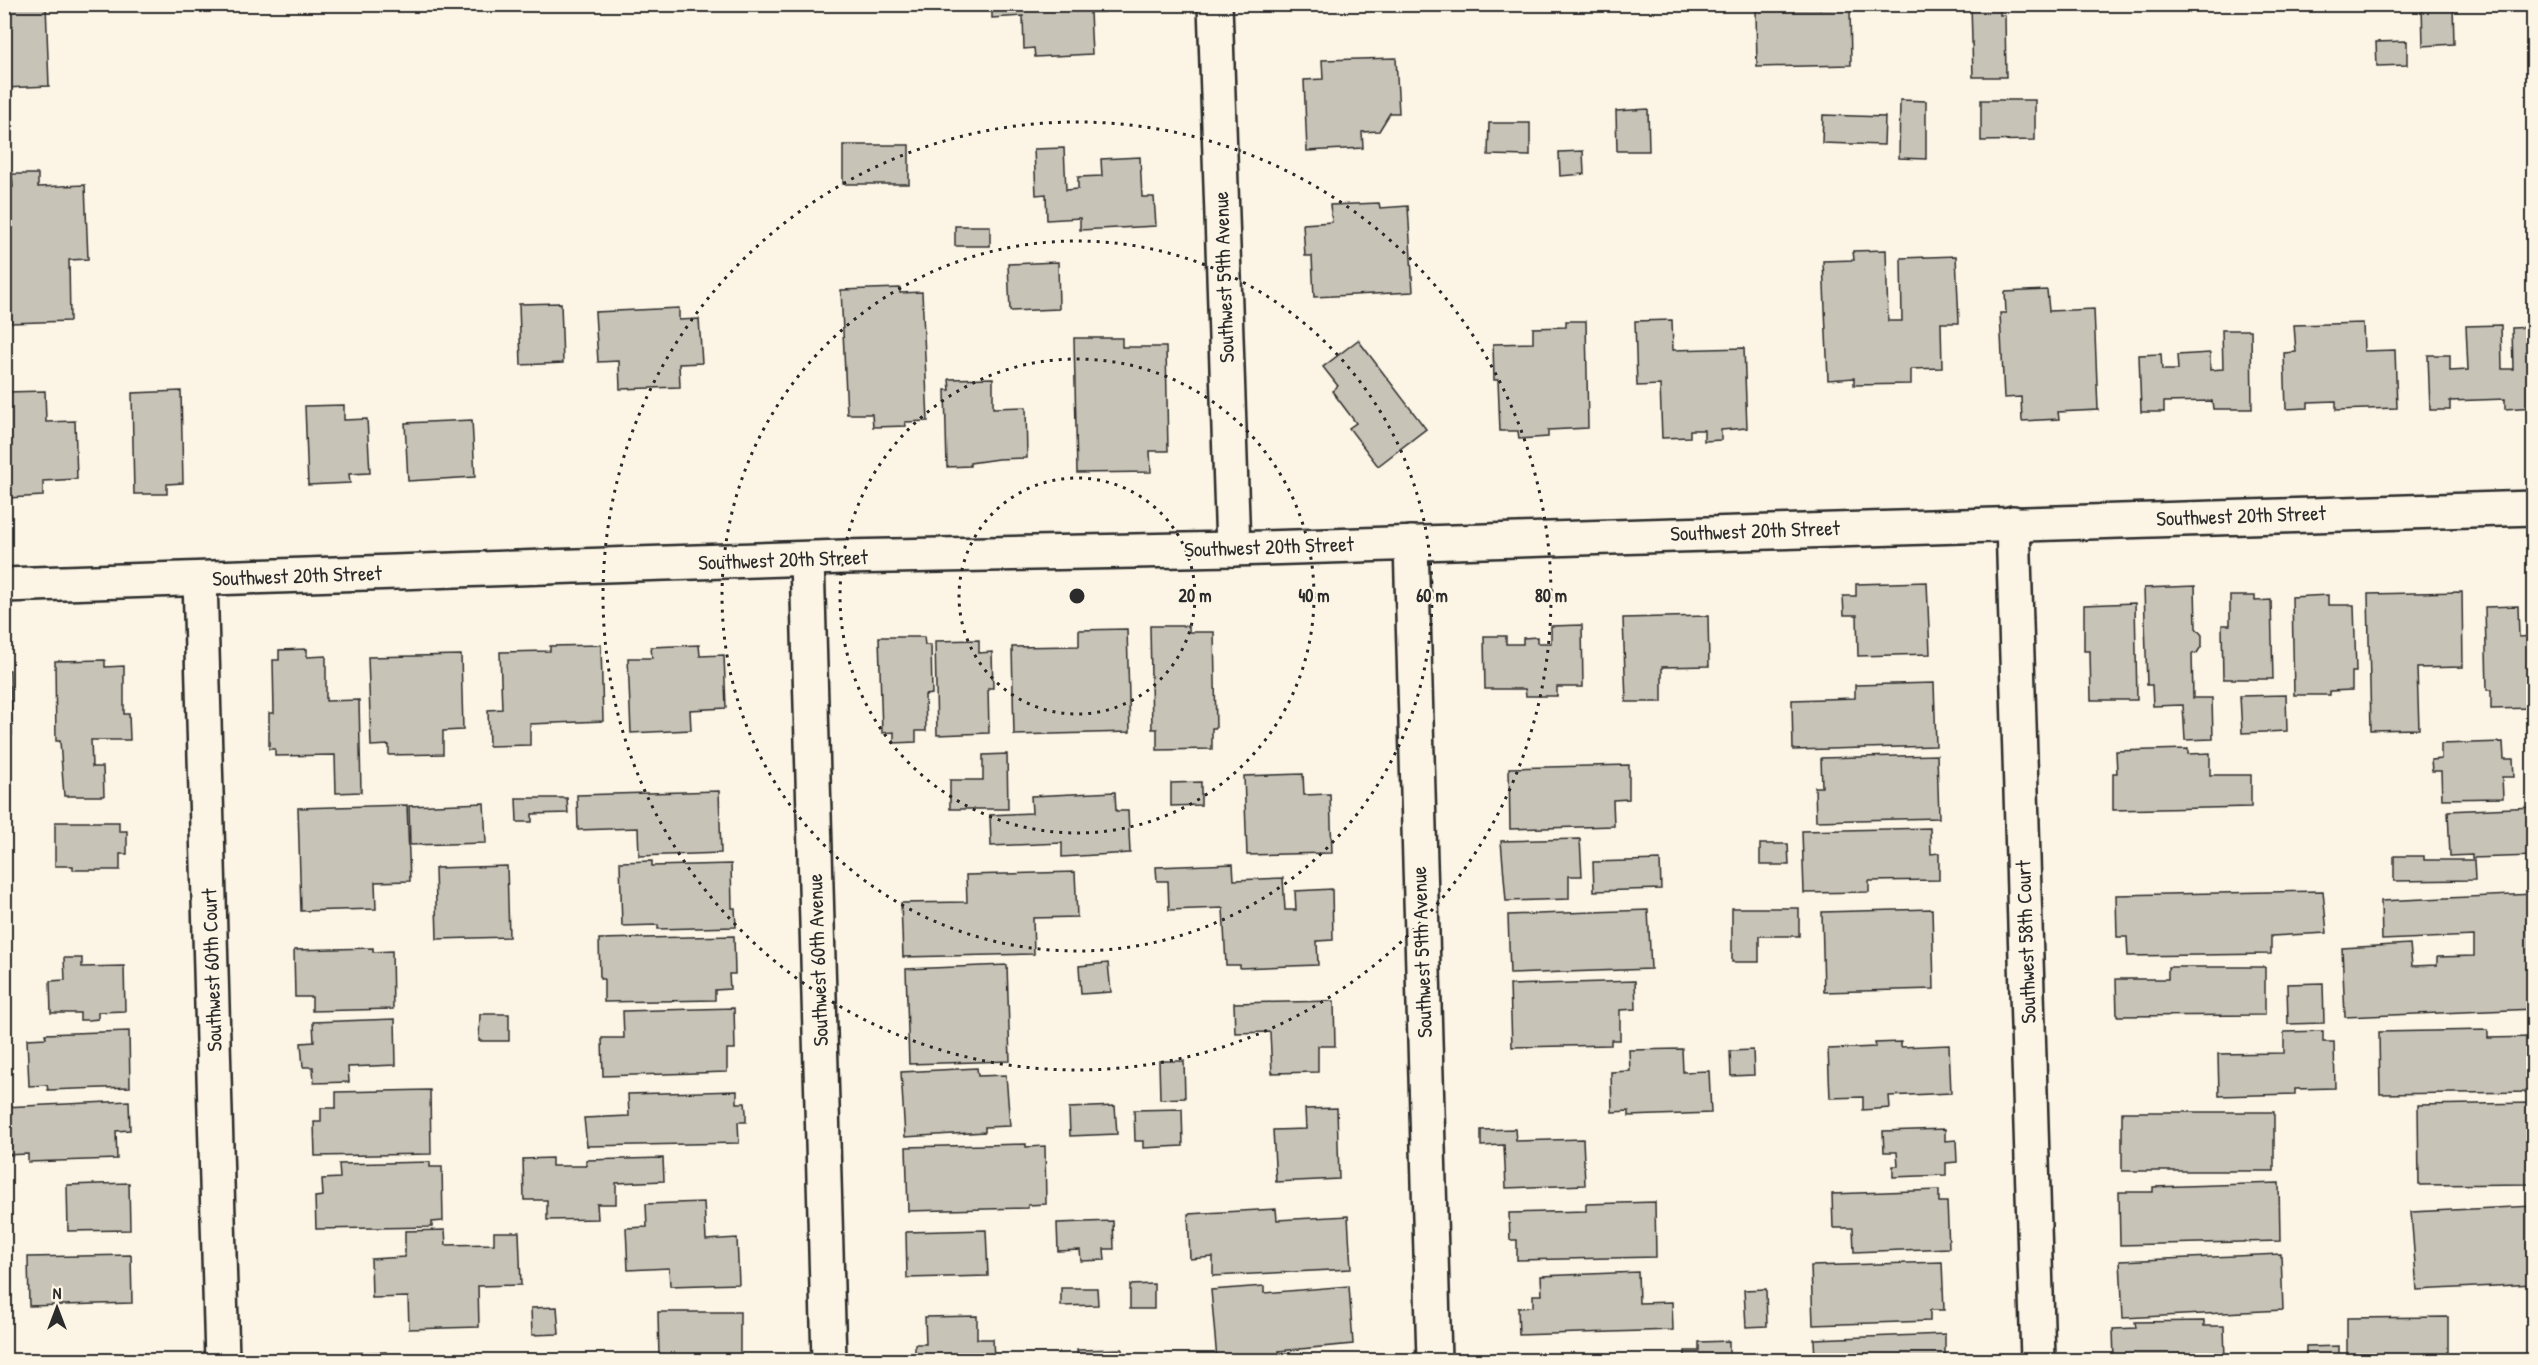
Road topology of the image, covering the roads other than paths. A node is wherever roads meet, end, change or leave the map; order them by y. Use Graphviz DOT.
graph roads {
  1 [pos="1215,4"];
  2 [pos="2534,508"];
  3 [pos="2013,523"];
  4 [pos="1411,543"];
  5 [pos="1233,549"];
  6 [pos="807,559"];
  7 [pos="200,579"];
  8 [pos="4,585"];
  9 [pos="222,1360"];
  10 [pos="829,1360"];
  11 [pos="1434,1360"];
  12 [pos="2038,1360"];
  1 -- 5 [label="street, Southwest 59th Avenue"];
  2 -- 3 [label="street, Southwest 20th Street"];
  3 -- 4 [label="street, Southwest 20th Street"];
  3 -- 12 [label="street, Southwest 58th Court"];
  4 -- 5 [label="street, Southwest 20th Street"];
  4 -- 11 [label="street, Southwest 59th Avenue"];
  5 -- 6 [label="street, Southwest 20th Street"];
  6 -- 7 [label="street, Southwest 20th Street"];
  6 -- 10 [label="street, Southwest 60th Avenue"];
  7 -- 8 [label="street, Southwest 20th Street"];
  7 -- 9 [label="street, Southwest 60th Court"];
}
